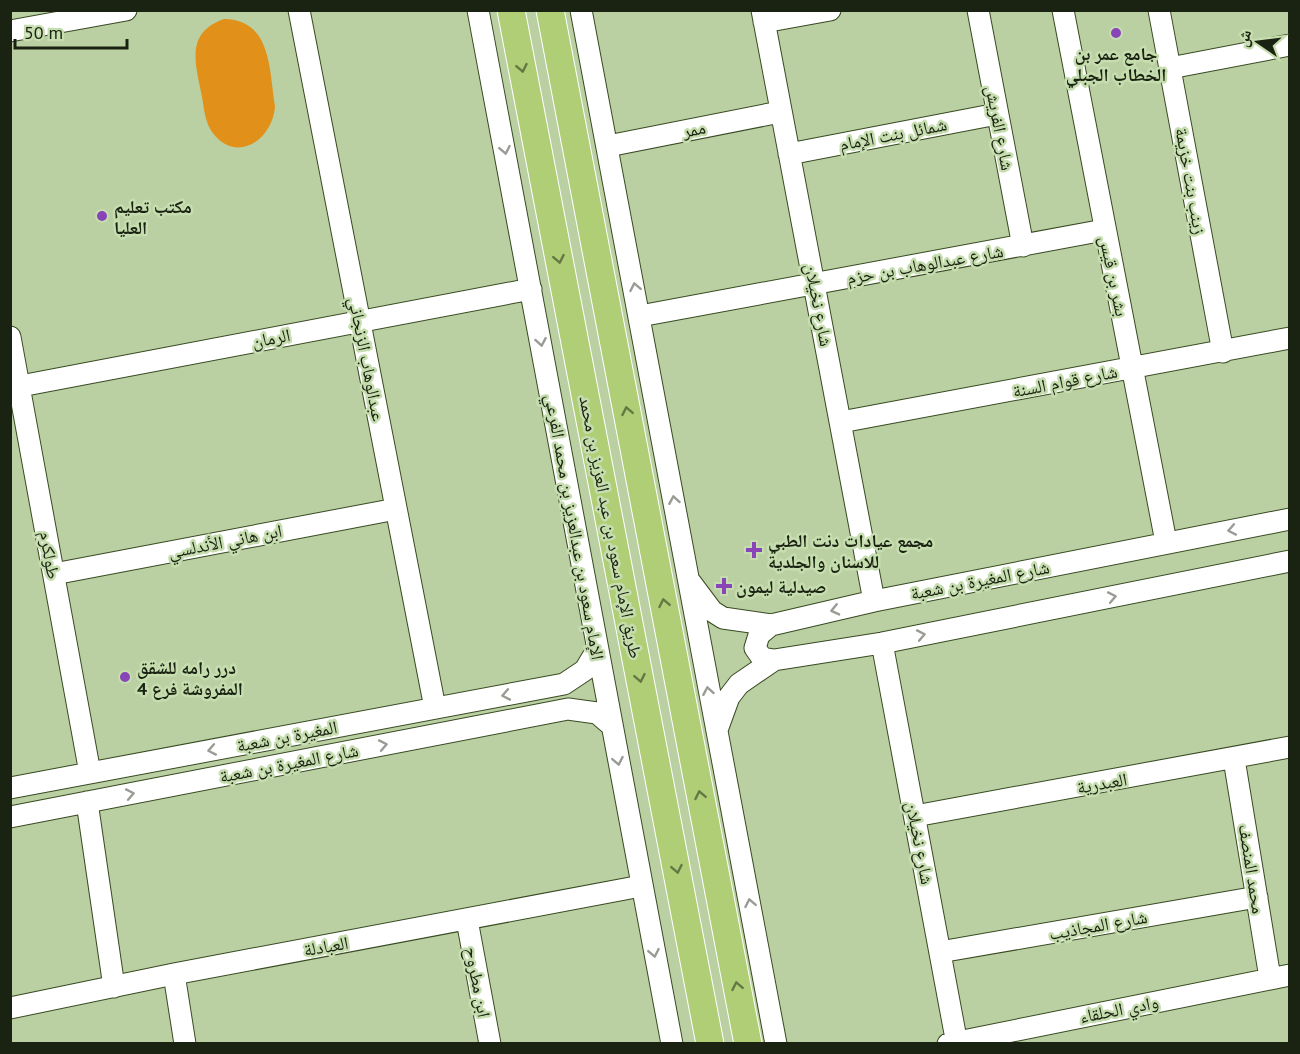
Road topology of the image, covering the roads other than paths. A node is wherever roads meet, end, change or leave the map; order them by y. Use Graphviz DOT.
graph roads {
  1 [pos="126,10"];
  2 [pos="299,10"];
  3 [pos="478,10"];
  4 [pos="511,10"];
  5 [pos="550,10"];
  6 [pos="581,10"];
  7 [pos="830,10"];
  8 [pos="978,10"];
  9 [pos="1063,10"];
  10 [pos="1159,10"];
  11 [pos="763,16"];
  12 [pos="10,31"];
  13 [pos="1290,45"];
  14 [pos="1170,68"];
  15 [pos="780,112"];
  16 [pos="997,114"];
  17 [pos="608,147"];
  18 [pos="789,154"];
  19 [pos="1104,230"];
  20 [pos="1023,246"];
  21 [pos="815,284"];
  22 [pos="531,289"];
  23 [pos="640,316"];
  24 [pos="360,321"];
  25 [pos="10,337"];
  26 [pos="1290,338"];
  27 [pos="1223,352"];
  28 [pos="1132,368"];
  29 [pos="15,387"];
  30 [pos="841,422"];
  31 [pos="396,509"];
  32 [pos="1290,519"];
  33 [pos="1166,542"];
  34 [pos="1290,561"];
  35 [pos="54,574"];
  36 [pos="688,578"];
  37 [pos="874,601"];
  38 [pos="771,625"];
  39 [pos="882,643"];
  40 [pos="597,650"];
  41 [pos="774,660"];
  42 [pos="564,684"];
  43 [pos="435,708"];
  44 [pos="568,709"];
  45 [pos="611,725"];
  46 [pos="716,734"];
  47 [pos="1290,747"];
  48 [pos="1234,759"];
  49 [pos="90,773"];
  50 [pos="10,788"];
  51 [pos="87,802"];
  52 [pos="915,816"];
  53 [pos="10,817"];
  54 [pos="641,886"];
  55 [pos="1257,897"];
  56 [pos="467,920"];
  57 [pos="940,952"];
  58 [pos="174,974"];
  59 [pos="1280,976"];
  60 [pos="114,987"];
  61 [pos="10,1008"];
  62 [pos="954,1043"];
  63 [pos="185,1044"];
  64 [pos="490,1044"];
  65 [pos="672,1044"];
  66 [pos="710,1044"];
  67 [pos="748,1044"];
  68 [pos="776,1044"];
  1 -- 12 [label="street"];
  2 -- 24 [label="street, عبدالوهاب الزنجاني"];
  3 -- 22 [label="street, الإمام سعود بن عبدالعزيز بن محمد الفرعي, one-way"];
  4 -- 66 [label="main road, طريق الإمام سعود بن عبد العزيز بن محمد, one-way"];
  67 -- 5 [label="main road, طريق الإمام سعود بن عبد العزيز بن محمد, one-way"];
  6 -- 17 [label="street"];
  7 -- 11 [label="street"];
  8 -- 16 [label="street, شارع الفريش"];
  9 -- 19 [label="street, بشر بن قيس"];
  10 -- 14 [label="street, زينب بنت خزيمة"];
  11 -- 15 [label="street, شارع نخيلان"];
  13 -- 14 [label="street"];
  14 -- 27 [label="street, زينب بنت خزيمة"];
  15 -- 17 [label="street, ممر"];
  15 -- 18 [label="street, شارع نخيلان"];
  16 -- 18 [label="street, شمائل بنت الإمام"];
  16 -- 20 [label="street, شارع الفريش"];
  23 -- 17 [label="street, one-way"];
  18 -- 21 [label="street, شارع نخيلان"];
  19 -- 20 [label="street, شارع عبدالوهاب بن حزم"];
  19 -- 28 [label="street, بشر بن قيس"];
  20 -- 21 [label="street, شارع عبدالوهاب بن حزم"];
  21 -- 23 [label="street, شارع عبدالوهاب بن حزم"];
  21 -- 30 [label="street, شارع نخيلان"];
  22 -- 24 [label="street, الرمان"];
  22 -- 40 [label="street, الإمام سعود بن عبدالعزيز بن محمد الفرعي, one-way"];
  36 -- 23 [label="street, one-way"];
  24 -- 29 [label="street, الرمان"];
  24 -- 31 [label="street, عبدالوهاب الزنجاني"];
  25 -- 29 [label="street, طولكرم"];
  26 -- 27 [label="street, شارع قوام السنة"];
  27 -- 28 [label="street, شارع قوام السنة"];
  28 -- 30 [label="street, شارع قوام السنة"];
  28 -- 33 [label="street, بشر بن قيس"];
  29 -- 35 [label="street, طولكرم"];
  30 -- 37 [label="street, شارع نخيلان"];
  31 -- 35 [label="street, ابن هاني الأندلسي"];
  31 -- 43 [label="street, عبدالوهاب الزنجاني"];
  32 -- 33 [label="street, شارع المغيرة بن شعبة, one-way"];
  33 -- 37 [label="street, شارع المغيرة بن شعبة"];
  39 -- 34 [label="street, one-way"];
  35 -- 49 [label="street, طولكرم"];
  36 -- 38 [label="street, شارع المغيرة بن شعبة"];
  46 -- 36 [label="street, one-way"];
  37 -- 38 [label="street, شارع المغيرة بن شعبة, one-way"];
  38 -- 41 [label="street"];
  39 -- 41 [label="street"];
  39 -- 52 [label="street, شارع نخيلان"];
  40 -- 42 [label="street"];
  40 -- 45 [label="street, الإمام سعود بن عبدالعزيز بن محمد الفرعي"];
  41 -- 46 [label="street"];
  42 -- 43 [label="street, المغيرة بن شعبة, one-way"];
  42 -- 44 [label="street"];
  43 -- 49 [label="street, المغيرة بن شعبة, one-way"];
  44 -- 45 [label="street, شارع المغيرة بن شعبة"];
  51 -- 44 [label="street, شارع المغيرة بن شعبة, one-way"];
  45 -- 54 [label="street, الإمام سعود بن عبدالعزيز بن محمد الفرعي, one-way"];
  68 -- 46 [label="street, one-way"];
  47 -- 48 [label="street, العبدرية"];
  48 -- 52 [label="street, العبدرية"];
  48 -- 55 [label="street, محمد المنصف"];
  49 -- 50 [label="street, المغيرة بن شعبة"];
  51 -- 53 [label="street, شارع المغيرة بن شعبة"];
  51 -- 60 [label="street"];
  52 -- 57 [label="street, شارع نخيلان"];
  54 -- 56 [label="street, العبادلة"];
  54 -- 65 [label="street, الإمام سعود بن عبدالعزيز بن محمد الفرعي, one-way"];
  55 -- 57 [label="street, شارع المجاذيب"];
  55 -- 59 [label="street, محمد المنصف"];
  56 -- 58 [label="street, العبادلة"];
  56 -- 64 [label="street, ابن مطروح"];
  57 -- 62 [label="street, شارع نخيلان"];
  58 -- 60 [label="street, العبادلة"];
  58 -- 63 [label="street"];
  59 -- 62 [label="street, وادي الحلقاء"];
  60 -- 61 [label="street, العبادلة"];
}
